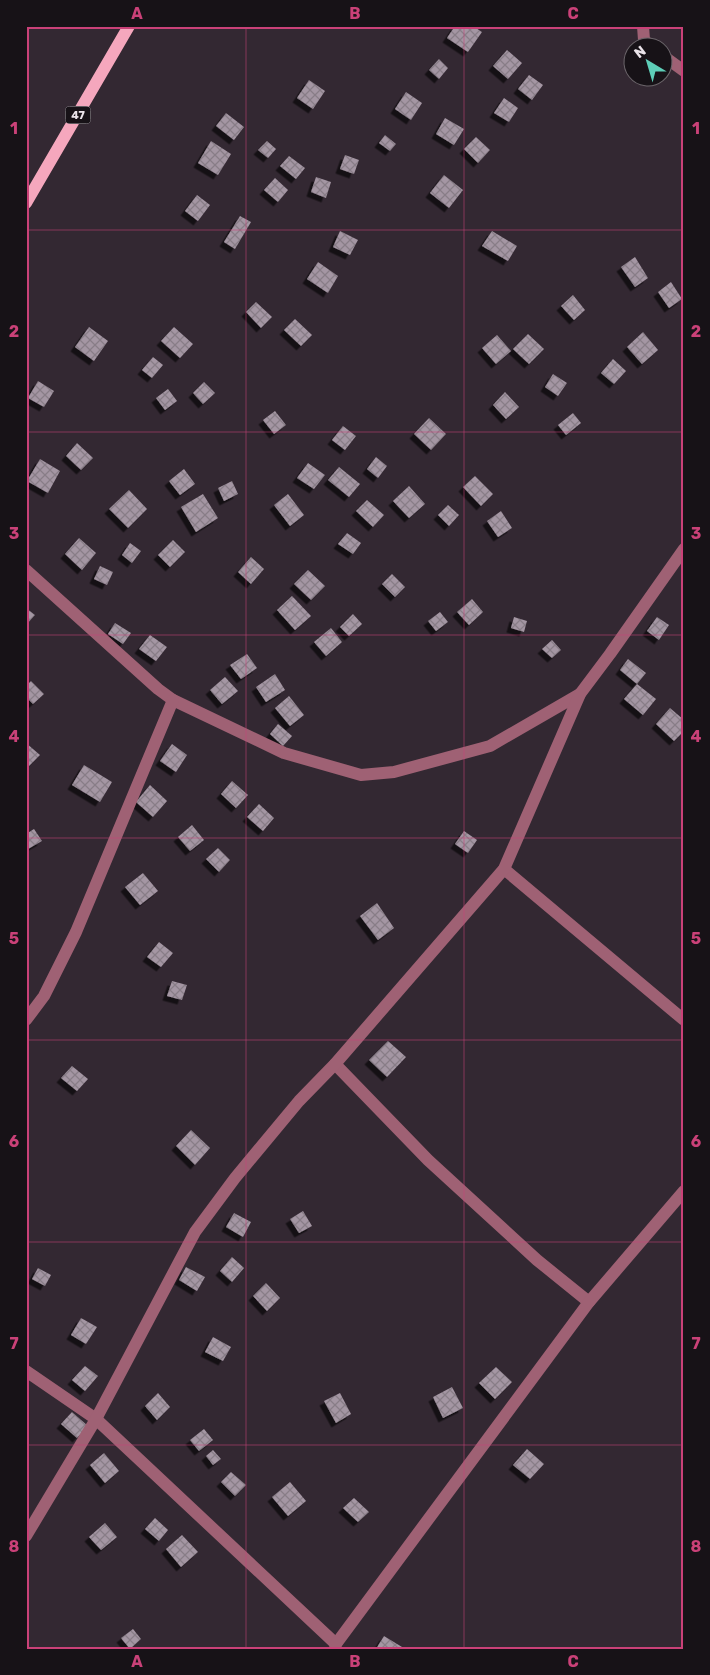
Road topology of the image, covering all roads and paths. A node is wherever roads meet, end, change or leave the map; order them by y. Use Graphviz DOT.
graph roads {
  1 [pos="129,26"];
  2 [pos="672,62"];
  3 [pos="684,71"];
  4 [pos="26,204"];
  5 [pos="684,549"];
  6 [pos="26,570"];
  7 [pos="580,694"];
  8 [pos="173,700"];
  9 [pos="504,869"];
  10 [pos="26,1020"];
  11 [pos="684,1020"];
  12 [pos="335,1064"];
  13 [pos="684,1191"];
  14 [pos="588,1302"];
  15 [pos="26,1371"];
  16 [pos="96,1419"];
  17 [pos="26,1536"];
  18 [pos="336,1646"];
  1 -- 4 [label="main road, 47"];
  2 -- 3 [label="street"];
  5 -- 7 [label="street"];
  6 -- 8 [label="street"];
  7 -- 8 [label="street"];
  7 -- 9 [label="street"];
  8 -- 10 [label="street"];
  9 -- 11 [label="street"];
  9 -- 12 [label="street"];
  12 -- 14 [label="street"];
  12 -- 16 [label="street"];
  13 -- 14 [label="street"];
  14 -- 18 [label="street"];
  15 -- 16 [label="street"];
  16 -- 17 [label="street"];
  16 -- 18 [label="street"];
}
